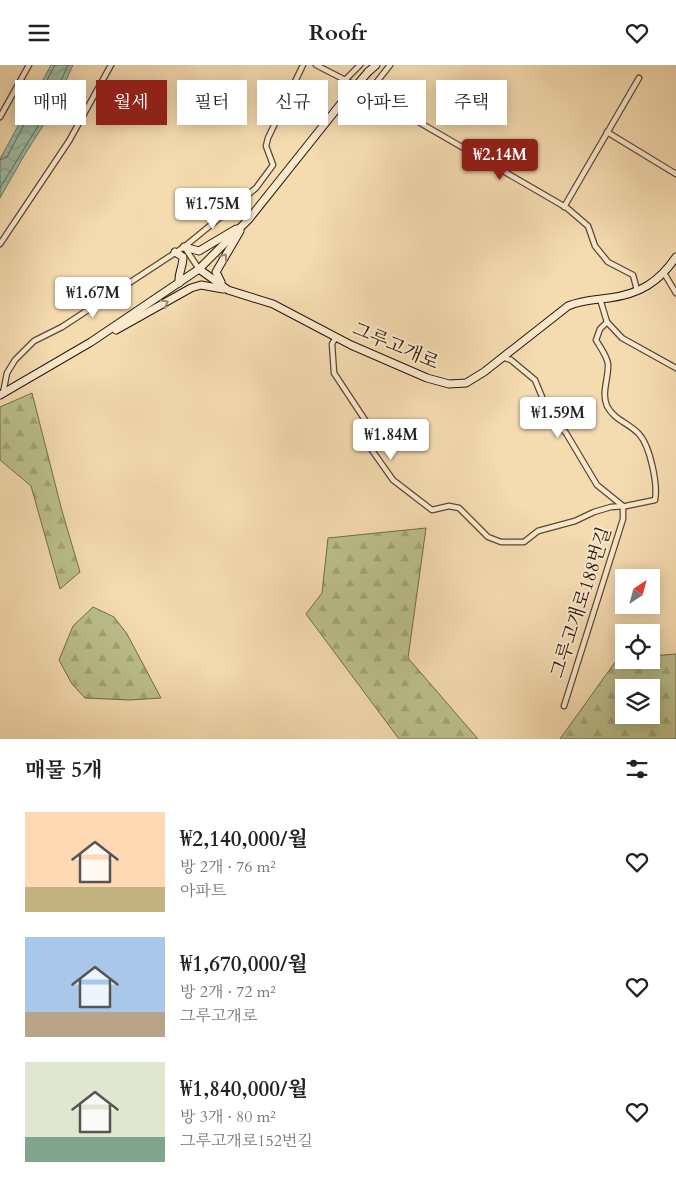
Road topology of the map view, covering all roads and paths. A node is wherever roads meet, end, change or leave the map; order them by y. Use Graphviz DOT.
graph roads {
  1 [pos="29,65"];
  2 [pos="111,65"];
  3 [pos="303,65"];
  4 [pos="316,65"];
  5 [pos="360,65"];
  6 [pos="376,65"];
  7 [pos="390,65"];
  8 [pos="639,78"];
  9 [pos="345,80"];
  10 [pos="378,80"];
  11 [pos="0,117"];
  12 [pos="423,125"];
  13 [pos="607,132"];
  14 [pos="676,174"];
  15 [pos="564,207"];
  16 [pos="244,224"];
  17 [pos="0,244"];
  18 [pos="184,247"];
  19 [pos="175,253"];
  20 [pos="676,257"];
  21 [pos="199,269"];
  22 [pos="664,273"];
  23 [pos="178,283"];
  24 [pos="228,290"];
  25 [pos="637,290"];
  26 [pos="676,293"];
  27 [pos="600,299"];
  28 [pos="608,322"];
  29 [pos="336,337"];
  30 [pos="91,342"];
  31 [pos="502,357"];
  32 [pos="676,368"];
  33 [pos="2,394"];
  34 [pos="623,507"];
  35 [pos="564,706"];
  1 -- 11 [label="street"];
  2 -- 17 [label="street"];
  3 -- 18 [label="street"];
  4 -- 9 [label="street"];
  5 -- 9 [label="street"];
  6 -- 16 [label="main road, bridge"];
  7 -- 10 [label="street"];
  8 -- 13 [label="street"];
  12 -- 15 [label="street"];
  13 -- 14 [label="street"];
  13 -- 15 [label="street"];
  15 -- 25 [label="street"];
  16 -- 18 [label="main road"];
  16 -- 21 [label="main road"];
  24 -- 16 [label="main road, one-way"];
  18 -- 19 [label="street"];
  18 -- 21 [label="street"];
  19 -- 23 [label="main road"];
  19 -- 33 [label="street"];
  20 -- 22 [label="main road, 그루고개로"];
  21 -- 23 [label="main road"];
  21 -- 24 [label="main road, 그루고개로"];
  22 -- 25 [label="main road, 그루고개로"];
  22 -- 26 [label="street"];
  23 -- 30 [label="main road"];
  24 -- 29 [label="main road, 그루고개로"];
  30 -- 24 [label="main road, one-way"];
  25 -- 27 [label="main road, 그루고개로"];
  27 -- 28 [label="street"];
  27 -- 31 [label="main road, 그루고개로"];
  28 -- 32 [label="street"];
  28 -- 34 [label="street, 그루고개로188번길"];
  29 -- 31 [label="main road, 그루고개로"];
  29 -- 34 [label="street, 그루고개로188번길"];
  30 -- 33 [label="main road"];
  31 -- 34 [label="street"];
  34 -- 35 [label="street, 그루고개로188번길"];
}
